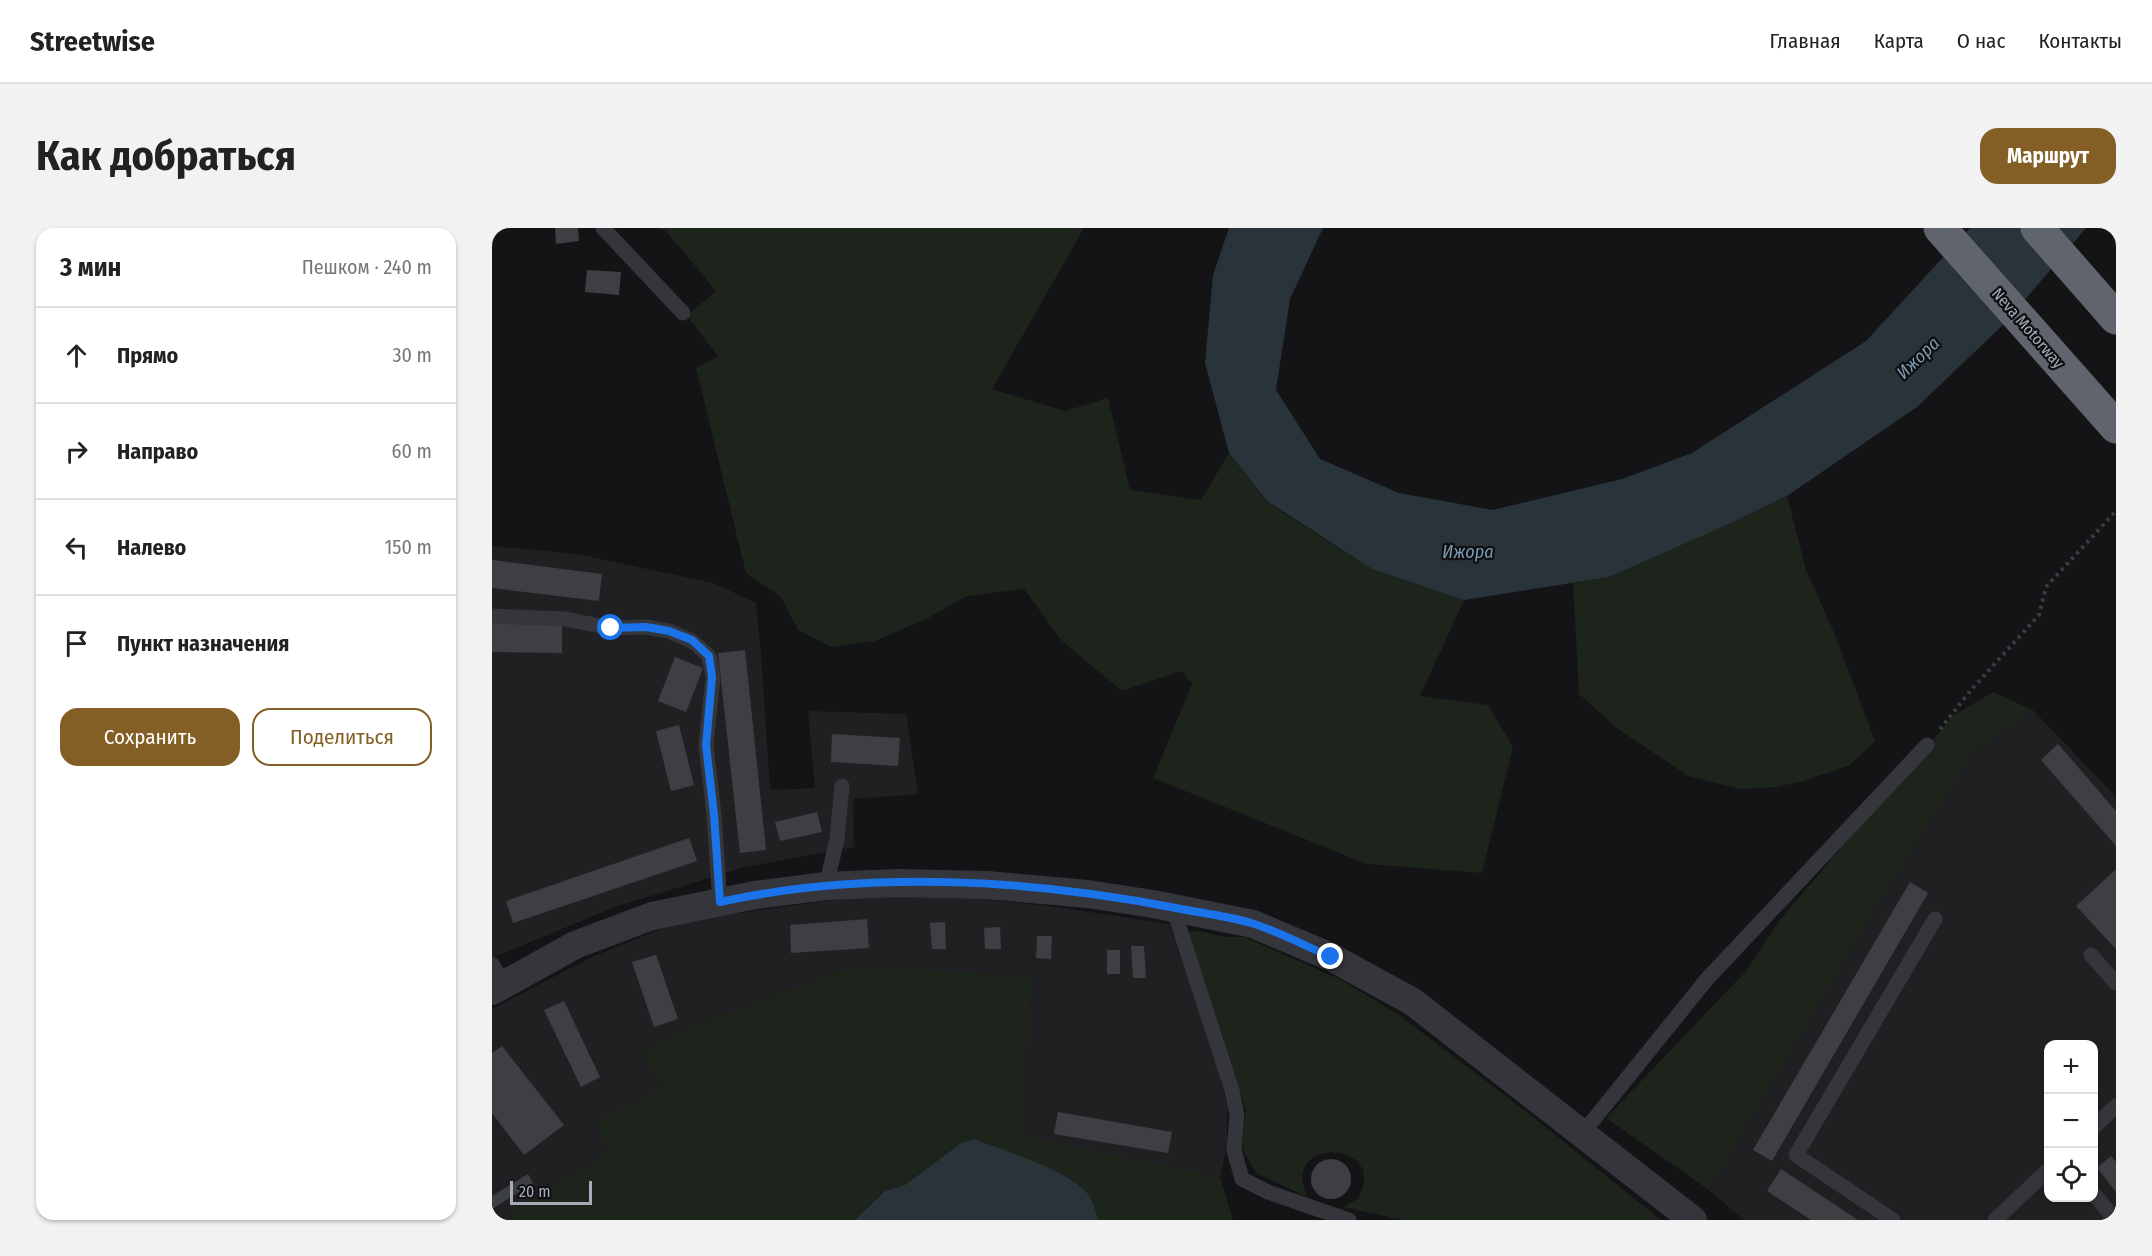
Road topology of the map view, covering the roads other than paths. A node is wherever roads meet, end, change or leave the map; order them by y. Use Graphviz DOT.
graph roads {
  1 [pos="603,228"];
  2 [pos="1940,228"];
  3 [pos="2037,228"];
  4 [pos="683,313"];
  5 [pos="2116,318"];
  6 [pos="2116,427"];
  7 [pos="492,616"];
  8 [pos="1927,745"];
  9 [pos="842,786"];
  10 [pos="826,886"];
  11 [pos="720,902"];
  12 [pos="1173,908"];
  13 [pos="1935,919"];
  14 [pos="2091,956"];
  15 [pos="496,980"];
  16 [pos="2116,983"];
  17 [pos="2116,1106"];
  18 [pos="2098,1123"];
  19 [pos="1582,1134"];
  20 [pos="2044,1175"];
  21 [pos="2098,1199"];
  22 [pos="1349,1220"];
  23 [pos="1693,1220"];
  24 [pos="1893,1220"];
  25 [pos="1995,1220"];
  26 [pos="2115,1220"];
  1 -- 4 [label="lane"];
  2 -- 6 [label="highway, Neva Motorway"];
  3 -- 5 [label="highway"];
  7 -- 11 [label="lane"];
  8 -- 19 [label="lane"];
  9 -- 10 [label="lane"];
  10 -- 11 [label="street"];
  10 -- 12 [label="street"];
  11 -- 15 [label="street"];
  12 -- 19 [label="street"];
  12 -- 22 [label="lane"];
  13 -- 24 [label="lane"];
  14 -- 16 [label="lane"];
  17 -- 18 [label="lane"];
  19 -- 23 [label="street"];
  20 -- 25 [label="lane"];
  21 -- 26 [label="lane"];
}
